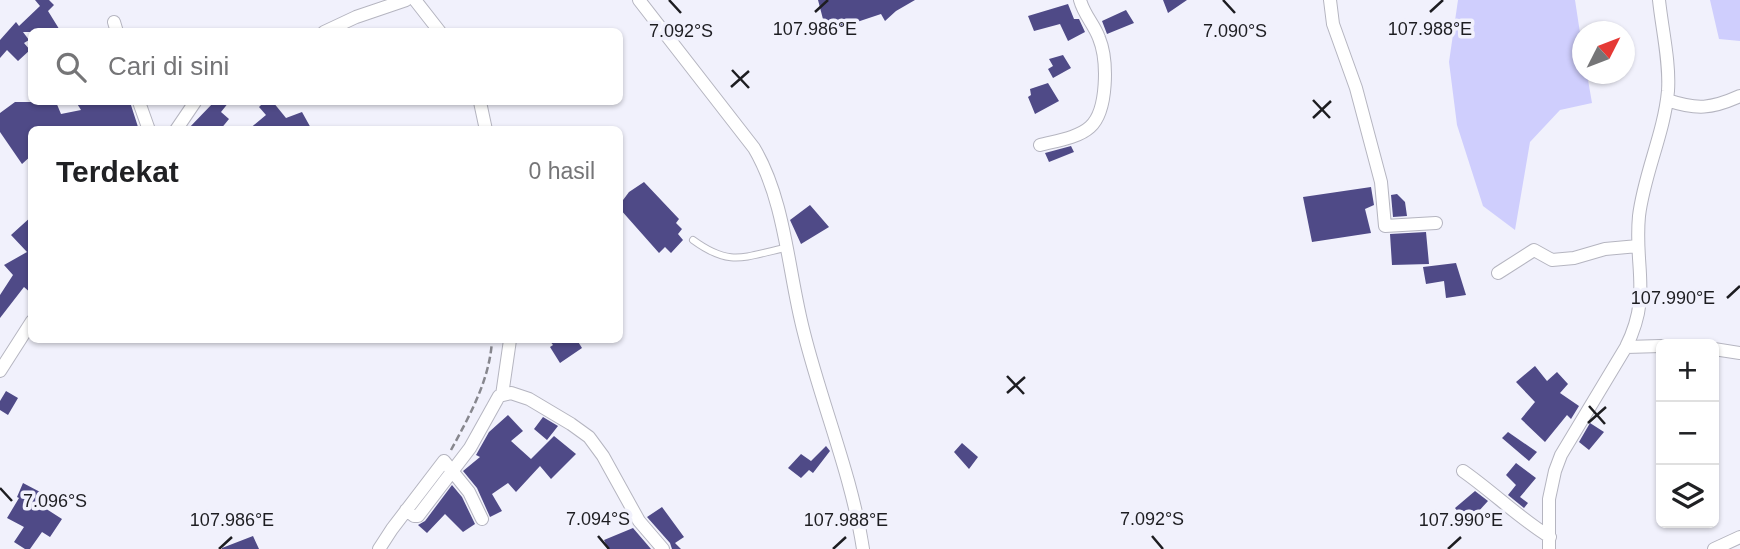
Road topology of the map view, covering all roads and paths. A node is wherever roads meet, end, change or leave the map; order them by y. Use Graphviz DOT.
graph roads {
  1 [pos="406,0"];
  2 [pos="415,0"];
  3 [pos="639,0"];
  4 [pos="1080,0"];
  5 [pos="1330,0"];
  6 [pos="1659,0"];
  7 [pos="333,28"];
  8 [pos="437,28"];
  9 [pos="1740,96"];
  10 [pos="1667,100"];
  11 [pos="140,105"];
  12 [pos="193,105"];
  13 [pos="482,105"];
  14 [pos="148,126"];
  15 [pos="179,126"];
  16 [pos="485,126"];
  17 [pos="1040,145"];
  18 [pos="1436,223"];
  19 [pos="693,240"];
  20 [pos="1638,246"];
  21 [pos="785,248"];
  22 [pos="1498,272"];
  23 [pos="28,327"];
  24 [pos="492,343"];
  25 [pos="510,343"];
  26 [pos="1656,346"];
  27 [pos="1626,347"];
  28 [pos="1719,350"];
  29 [pos="1740,353"];
  30 [pos="0,371"];
  31 [pos="502,395"];
  32 [pos="449,466"];
  33 [pos="1462,471"];
  34 [pos="482,519"];
  35 [pos="1740,537"];
  36 [pos="1549,543"];
  37 [pos="379,549"];
  38 [pos="663,549"];
  39 [pos="863,549"];
  40 [pos="1714,549"];
  1 -- 7 [label="street"];
  2 -- 8 [label="street"];
  3 -- 21 [label="street"];
  4 -- 17 [label="street"];
  5 -- 18 [label="street"];
  6 -- 10 [label="street"];
  9 -- 10 [label="street"];
  10 -- 20 [label="street"];
  11 -- 14 [label="street"];
  12 -- 15 [label="street"];
  13 -- 16 [label="street"];
  19 -- 21 [label="lane"];
  20 -- 22 [label="street"];
  20 -- 27 [label="street"];
  21 -- 39 [label="street"];
  23 -- 30 [label="street"];
  24 -- 32 [label="path"];
  25 -- 31 [label="street"];
  26 -- 27 [label="street"];
  27 -- 36 [label="street"];
  28 -- 29 [label="street"];
  31 -- 32 [label="street"];
  31 -- 38 [label="street"];
  32 -- 34 [label="street"];
  32 -- 37 [label="street"];
  33 -- 36 [label="street"];
  35 -- 40 [label="street"];
}
